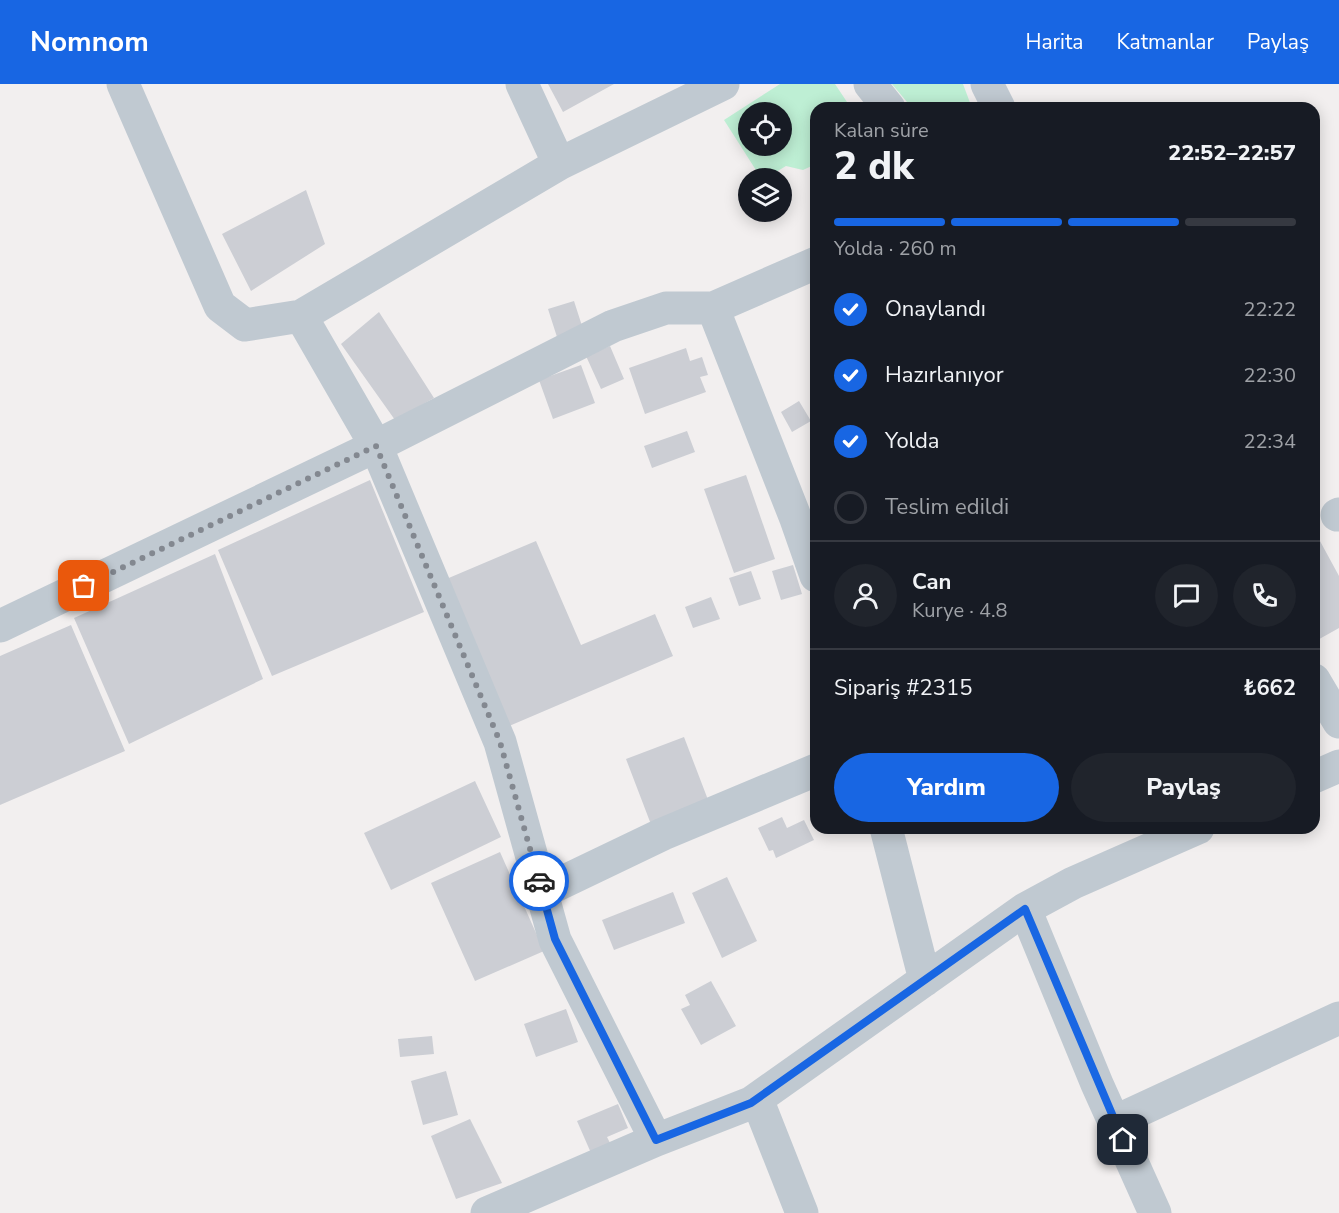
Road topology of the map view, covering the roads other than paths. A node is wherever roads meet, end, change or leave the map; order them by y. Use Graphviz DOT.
graph roads {
  1 [pos="123,84"];
  2 [pos="522,84"];
  3 [pos="723,84"];
  4 [pos="870,84"];
  5 [pos="987,84"];
  6 [pos="884,102"];
  7 [pos="996,102"];
  8 [pos="559,164"];
  9 [pos="810,266"];
  10 [pos="713,308"];
  11 [pos="301,316"];
  12 [pos="376,446"];
  13 [pos="806,515"];
  14 [pos="810,539"];
  15 [pos="0,626"];
  16 [pos="1320,690"];
  17 [pos="1339,722"];
  18 [pos="1339,766"];
  19 [pos="810,773"];
  20 [pos="1320,774"];
  21 [pos="888,834"];
  22 [pos="1184,834"];
  23 [pos="542,892"];
  24 [pos="1025,909"];
  25 [pos="925,980"];
  26 [pos="1339,1018"];
  27 [pos="757,1099"];
  28 [pos="1114,1122"];
  29 [pos="656,1140"];
  30 [pos="487,1213"];
  31 [pos="802,1213"];
  32 [pos="1155,1213"];
  1 -- 11 [label="street"];
  2 -- 8 [label="street"];
  3 -- 8 [label="street"];
  4 -- 6 [label="street"];
  5 -- 7 [label="street"];
  8 -- 11 [label="street"];
  9 -- 10 [label="street"];
  10 -- 12 [label="street"];
  10 -- 13 [label="street"];
  11 -- 12 [label="street"];
  12 -- 15 [label="street"];
  12 -- 23 [label="street"];
  13 -- 14 [label="street"];
  16 -- 17 [label="street"];
  18 -- 20 [label="street"];
  19 -- 23 [label="street"];
  21 -- 25 [label="street"];
  22 -- 24 [label="street"];
  23 -- 29 [label="street"];
  24 -- 25 [label="street"];
  24 -- 28 [label="street"];
  25 -- 27 [label="street"];
  26 -- 28 [label="street"];
  27 -- 29 [label="street"];
  27 -- 31 [label="street"];
  28 -- 32 [label="street"];
  29 -- 30 [label="street"];
}
